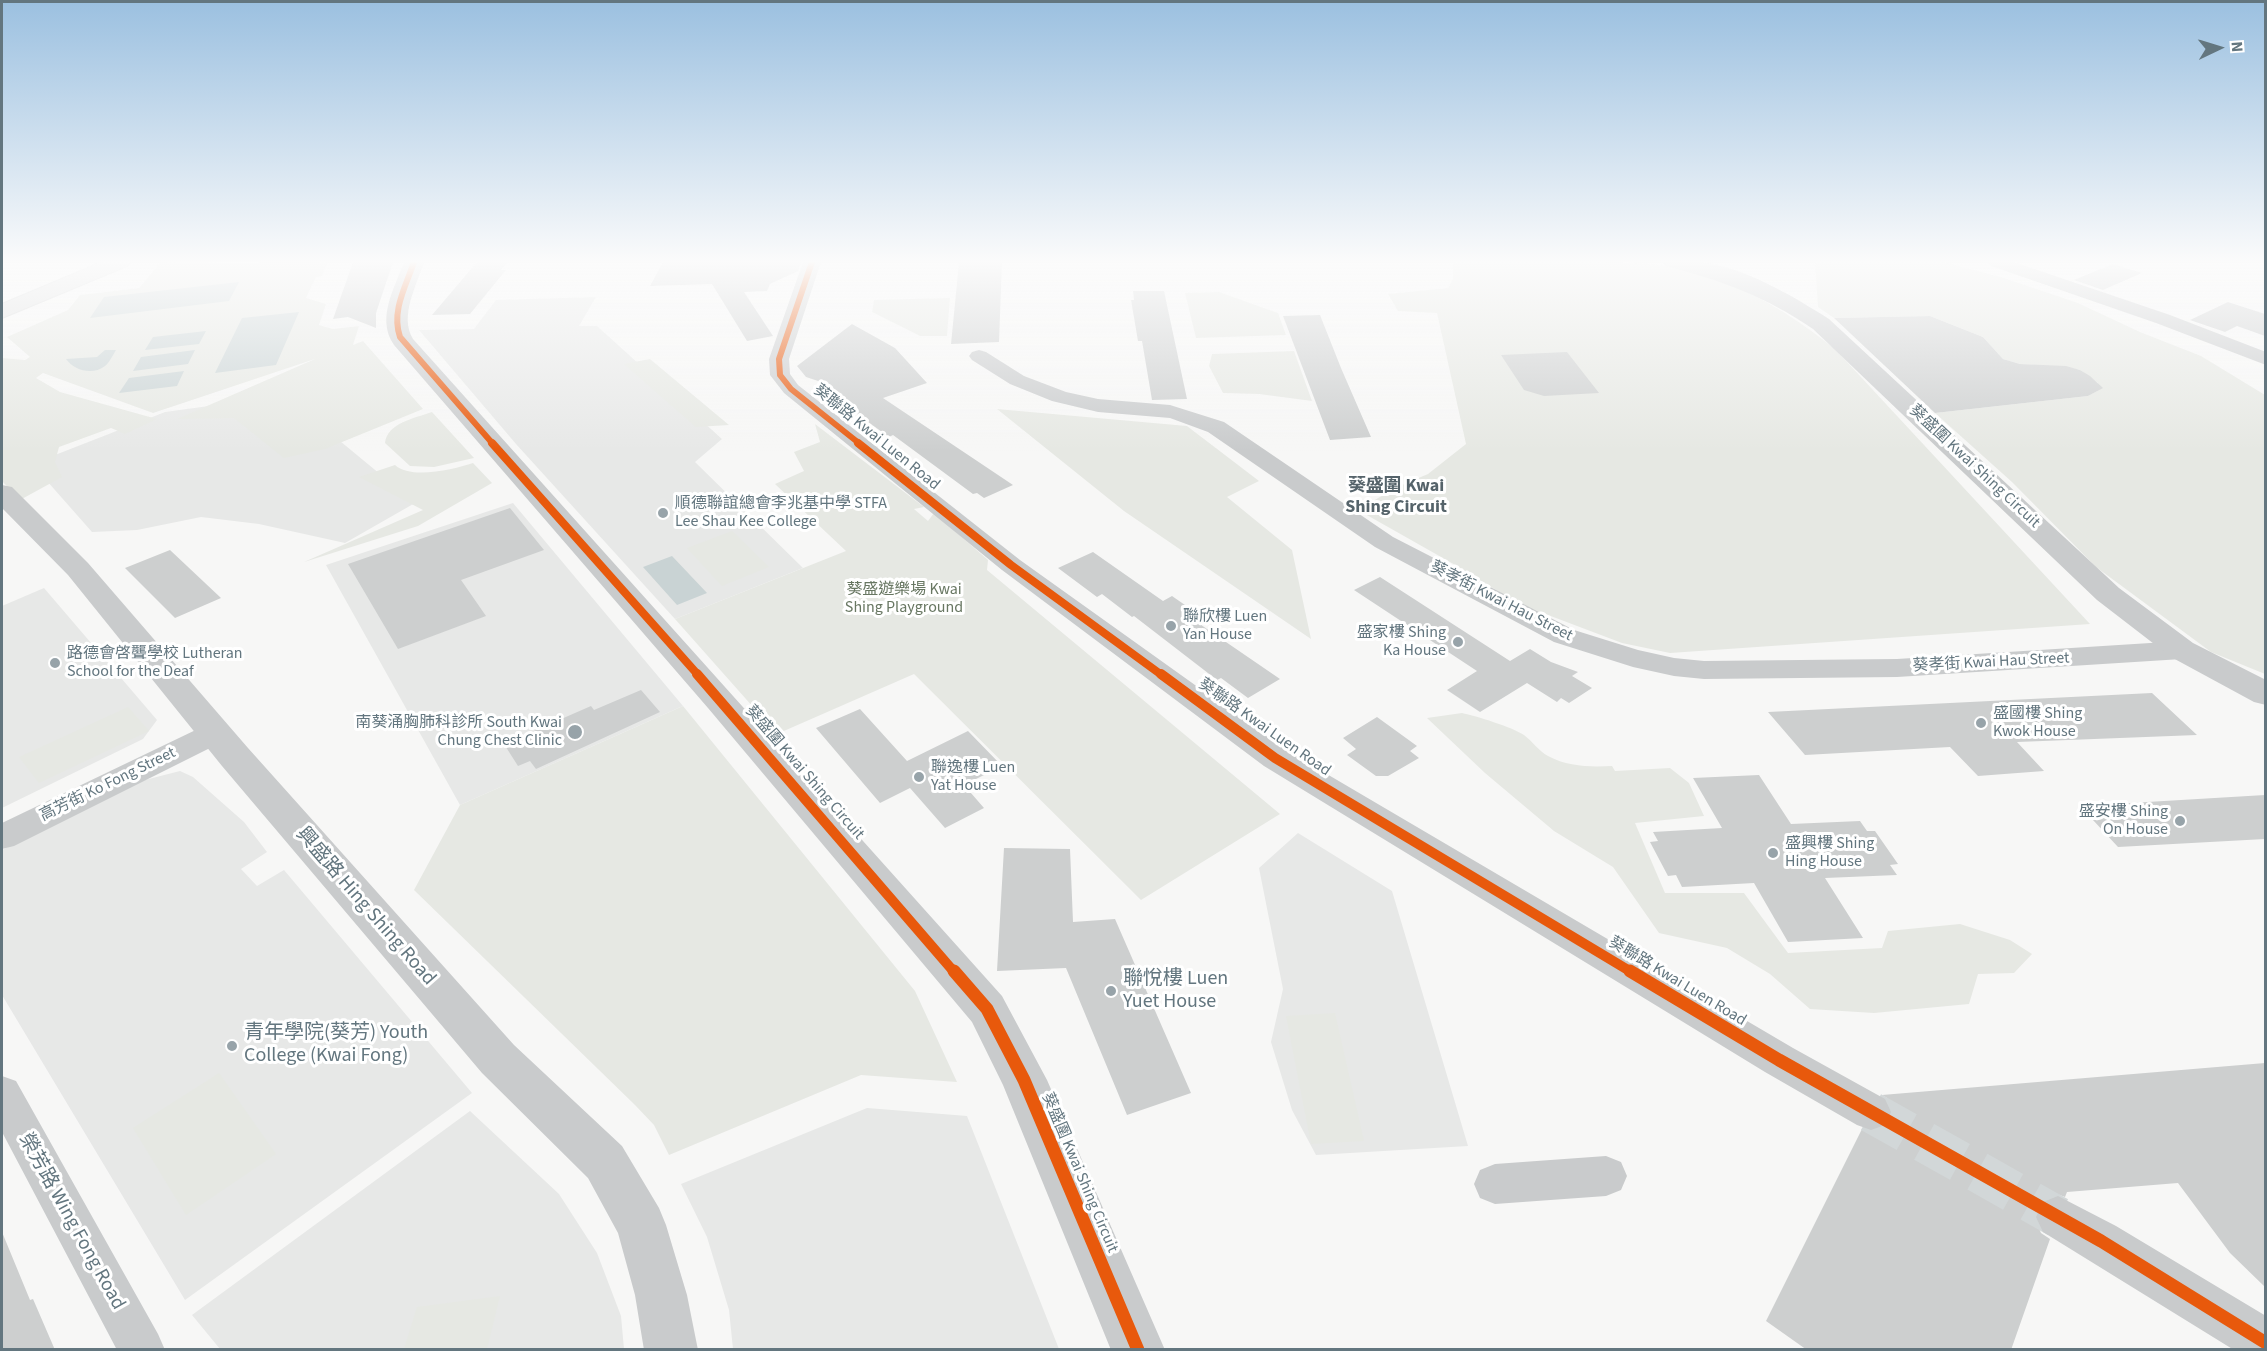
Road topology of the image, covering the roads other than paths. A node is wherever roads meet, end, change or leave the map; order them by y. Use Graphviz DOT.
graph roads {
  1 [pos="398,325"];
  2 [pos="791,325"];
  3 [pos="1822,325"];
  4 [pos="2176,325"];
  5 [pos="979,356"];
  6 [pos="2265,359"];
  7 [pos="2,493"];
  8 [pos="2182,650"];
  9 [pos="2265,693"];
  10 [pos="214,732"];
  11 [pos="2,837"];
  12 [pos="2,1094"];
  13 [pos="1871,1112"];
  14 [pos="1606,1176"];
  15 [pos="1495,1184"];
  16 [pos="2058,1217"];
  17 [pos="2265,1343"];
  18 [pos="133,1346"];
  19 [pos="671,1350"];
  20 [pos="1138,1350"];
  1 -- 20 [label="street, 葵盛圍 Kwai Shing Circuit"];
  2 -- 13 [label="street, 葵聯路 Kwai Luen Road"];
  3 -- 8 [label="street, 葵盛圍 Kwai Shing Circuit"];
  4 -- 6 [label="street"];
  5 -- 8 [label="street, 葵孝街 Kwai Hau Street"];
  7 -- 10 [label="street, 興盛路 Hing Shing Road"];
  8 -- 9 [label="street, 葵盛圍 Kwai Shing Circuit"];
  10 -- 11 [label="street, 高芳街 Ko Fong Street"];
  10 -- 19 [label="street, 興盛路 Hing Shing Road"];
  12 -- 18 [label="street, 榮芳路 Wing Fong Road"];
  14 -- 15 [label="street"];
  16 -- 17 [label="street"];
}
